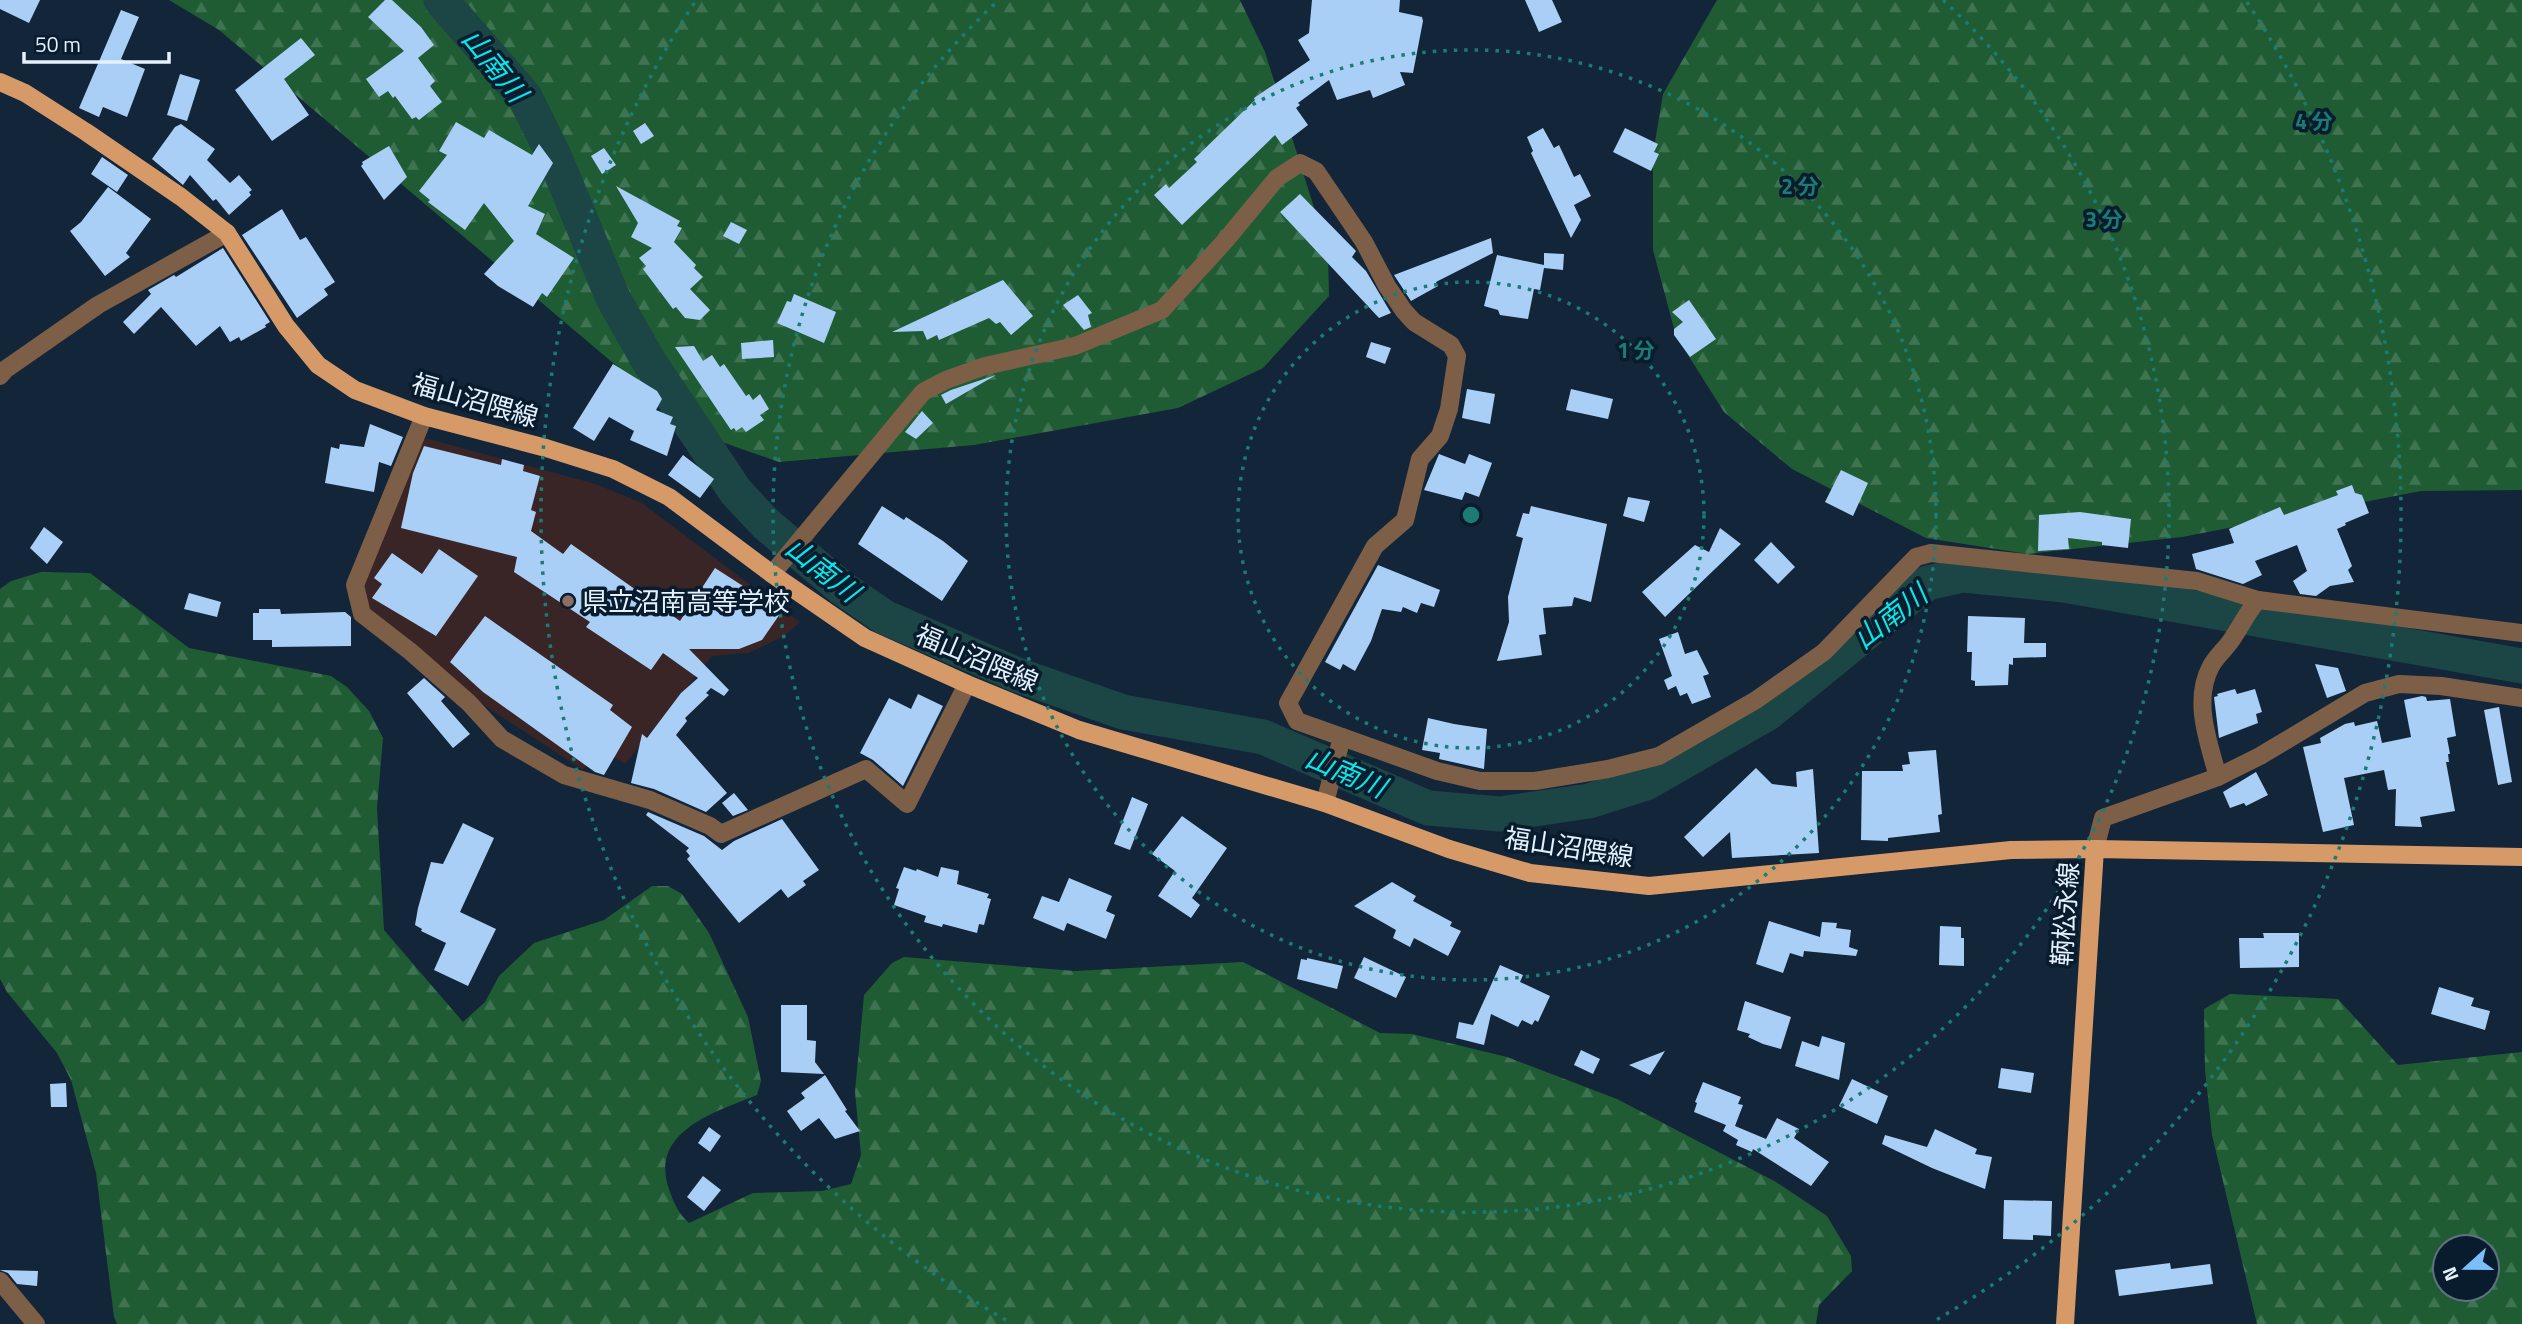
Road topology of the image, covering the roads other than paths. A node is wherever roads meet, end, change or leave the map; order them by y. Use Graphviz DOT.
graph roads {
  1 [pos="0,82"];
  2 [pos="227,233"];
  3 [pos="0,376"];
  4 [pos="424,416"];
  5 [pos="776,568"];
  6 [pos="2254,604"];
  7 [pos="2522,634"];
  8 [pos="967,684"];
  9 [pos="2522,698"];
  10 [pos="1342,740"];
  11 [pos="2218,778"];
  12 [pos="1325,803"];
  13 [pos="2095,849"];
  14 [pos="2522,857"];
  15 [pos="0,1281"];
  16 [pos="36,1324"];
  17 [pos="2065,1324"];
  1 -- 2 [label="main road, 福山沼隈線"];
  2 -- 3 [label="street"];
  2 -- 4 [label="main road, 福山沼隈線"];
  4 -- 5 [label="main road, 福山沼隈線"];
  4 -- 8 [label="street"];
  5 -- 8 [label="main road, 福山沼隈線"];
  5 -- 10 [label="street"];
  6 -- 7 [label="street"];
  6 -- 10 [label="street"];
  6 -- 11 [label="street"];
  8 -- 12 [label="main road, 福山沼隈線"];
  9 -- 11 [label="street"];
  10 -- 12 [label="street"];
  11 -- 13 [label="street"];
  12 -- 13 [label="main road, 福山沼隈線"];
  13 -- 14 [label="main road, 鞆松永線"];
  13 -- 17 [label="main road, 鞆松永線"];
  15 -- 16 [label="street"];
}
